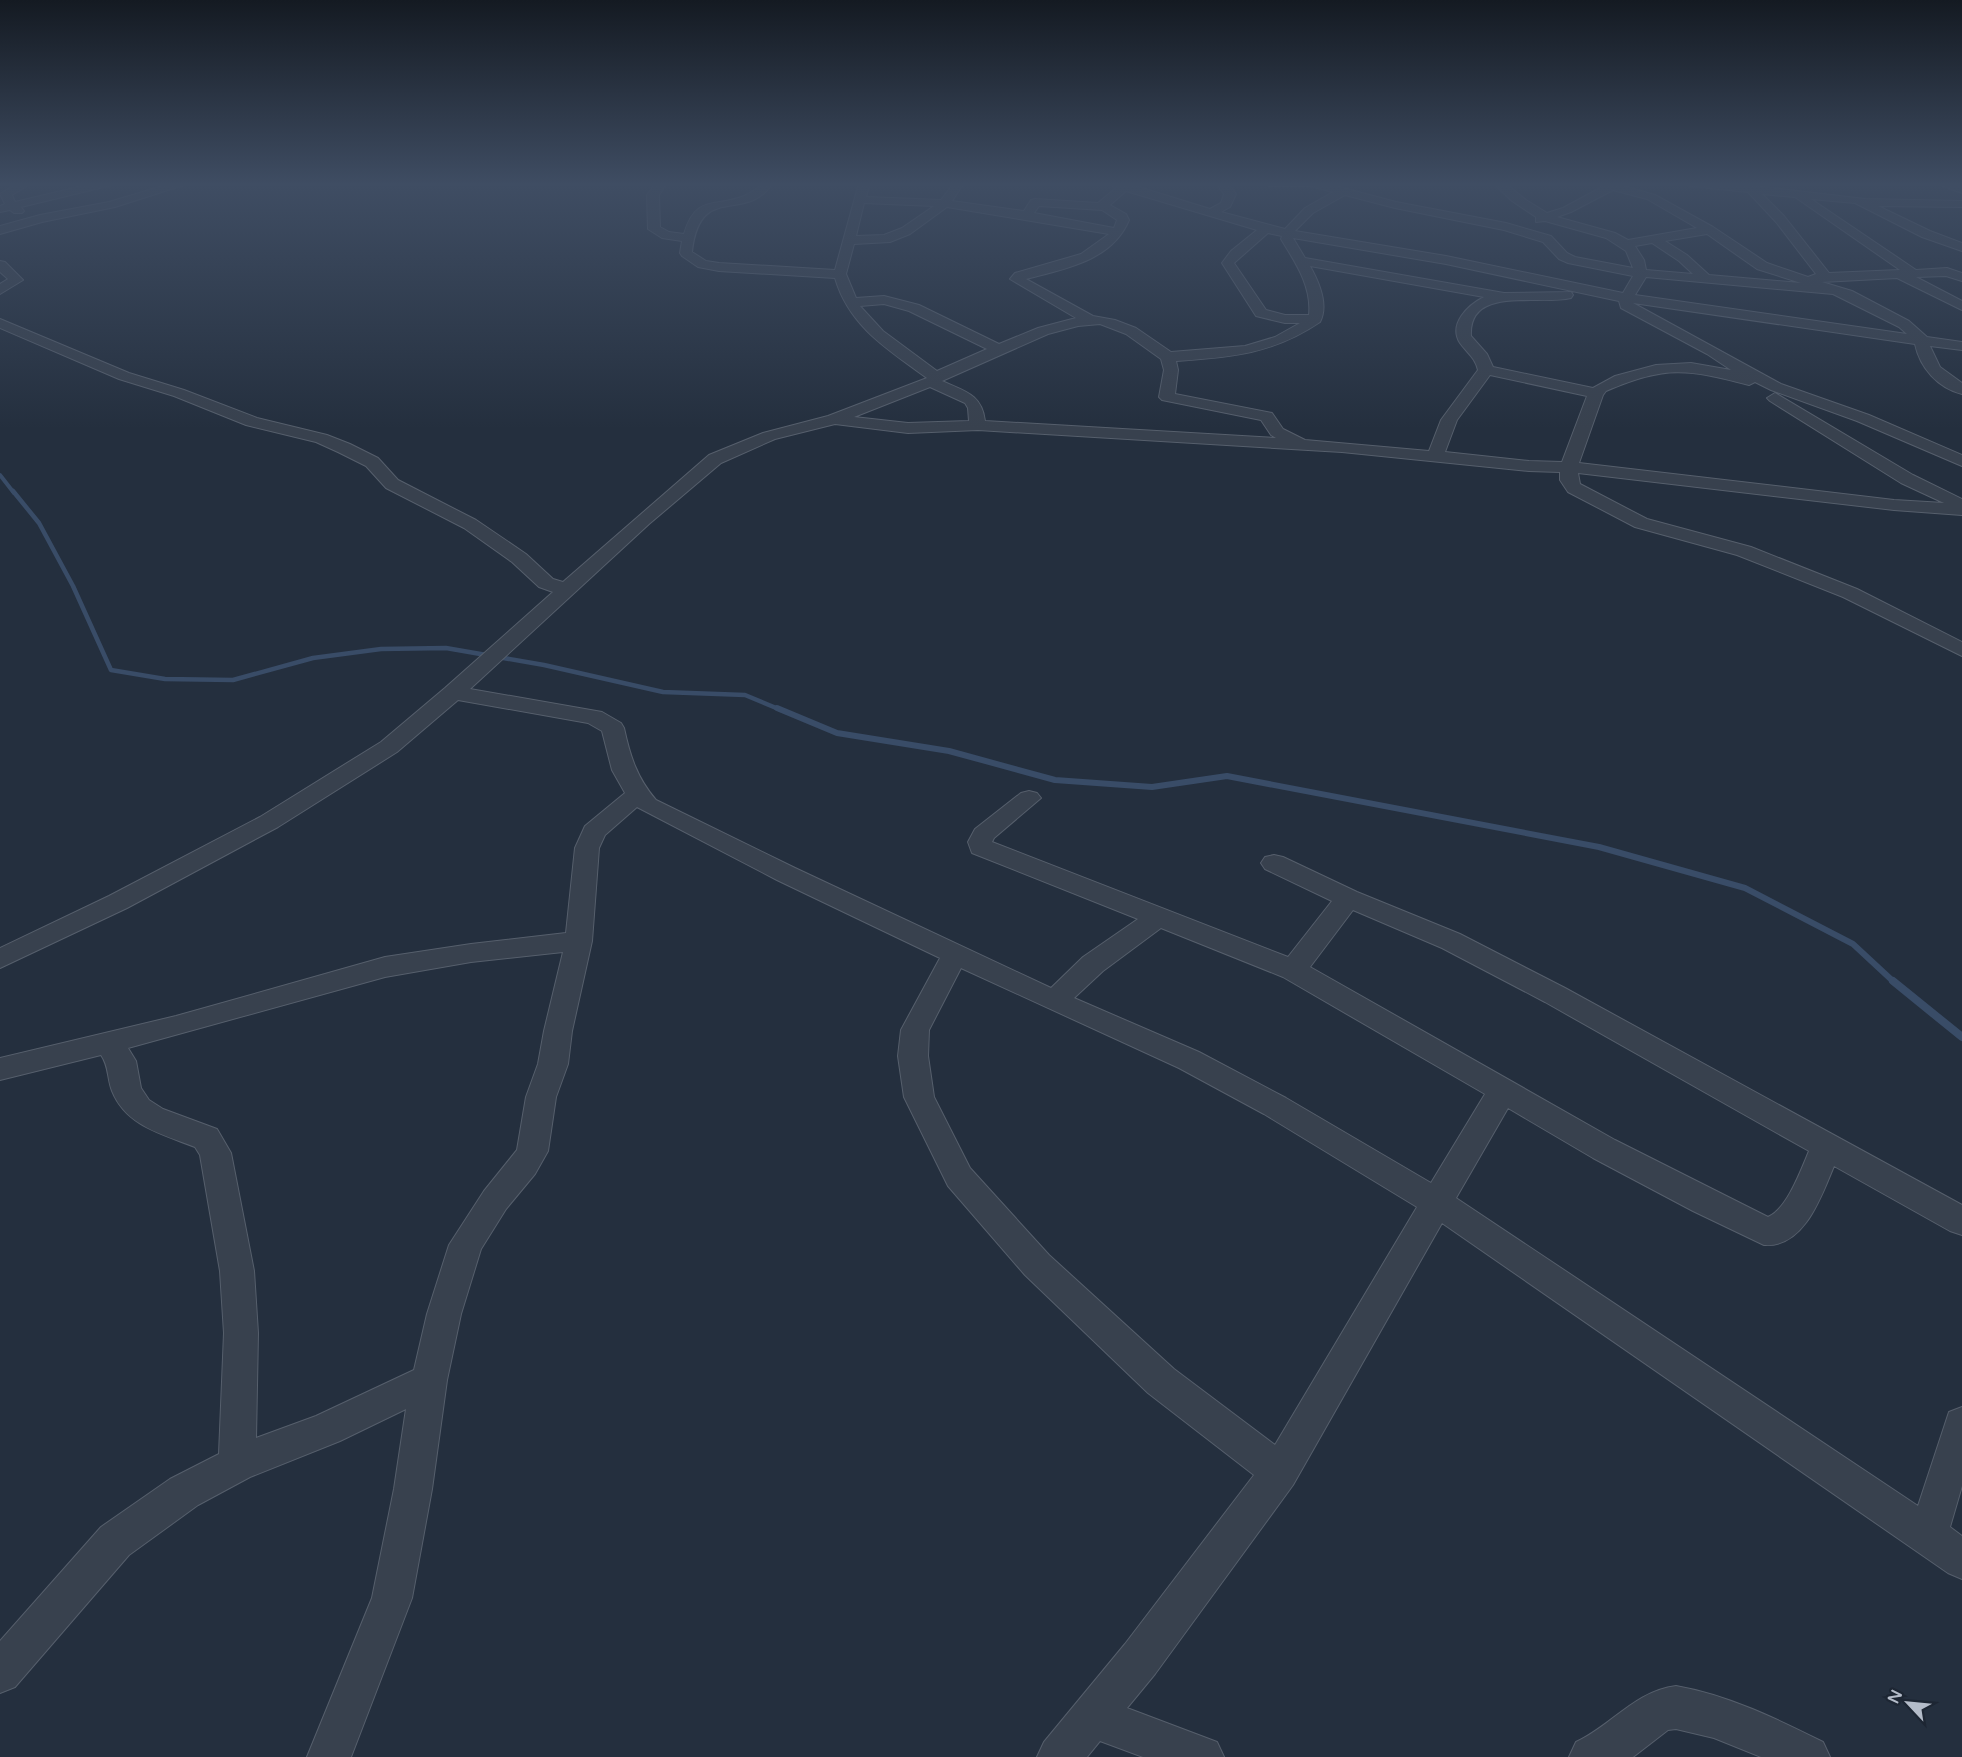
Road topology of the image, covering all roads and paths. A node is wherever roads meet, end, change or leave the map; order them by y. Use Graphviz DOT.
graph roads {
  1 [pos="0,265"];
  2 [pos="707,265"];
  3 [pos="842,265"];
  4 [pos="1060,265"];
  5 [pos="1229,265"];
  6 [pos="1304,265"];
  7 [pos="1328,265"];
  8 [pos="1469,265"];
  9 [pos="1600,265"];
  10 [pos="1638,265"];
  11 [pos="1691,265"];
  12 [pos="1761,265"];
  13 [pos="1817,265"];
  14 [pos="1902,265"];
  15 [pos="1641,273"];
  16 [pos="1914,273"];
  17 [pos="840,274"];
  18 [pos="1900,274"];
  19 [pos="1825,277"];
  20 [pos="1962,277"];
  21 [pos="1798,278"];
  22 [pos="1706,279"];
  23 [pos="0,290"];
  24 [pos="1584,290"];
  25 [pos="1835,290"];
  26 [pos="1504,297"];
  27 [pos="1626,298"];
  28 [pos="850,303"];
  29 [pos="1962,306"];
  30 [pos="1315,319"];
  31 [pos="1090,320"];
  32 [pos="0,322"];
  33 [pos="1922,340"];
  34 [pos="1962,346"];
  35 [pos="999,349"];
  36 [pos="1168,357"];
  37 [pos="1486,370"];
  38 [pos="1747,376"];
  39 [pos="934,380"];
  40 [pos="1962,389"];
  41 [pos="1596,393"];
  42 [pos="834,419"];
  43 [pos="978,425"];
  44 [pos="1304,445"];
  45 [pos="1435,456"];
  46 [pos="1962,461"];
  47 [pos="1569,467"];
  48 [pos="1962,505"];
  49 [pos="1962,510"];
  50 [pos="568,590"];
  51 [pos="1962,650"];
  52 [pos="453,693"];
  53 [pos="638,794"];
  54 [pos="1029,798"];
  55 [pos="1274,862"];
  56 [pos="1348,898"];
  57 [pos="1158,917"];
  58 [pos="579,941"];
  59 [pos="956,955"];
  60 [pos="0,959"];
  61 [pos="1293,970"];
  62 [pos="1054,1001"];
  63 [pos="107,1042"];
  64 [pos="0,1070"];
  65 [pos="1502,1091"];
  66 [pos="1827,1147"];
  67 [pos="1436,1202"];
  68 [pos="1962,1221"];
  69 [pos="429,1380"];
  70 [pos="1962,1424"];
  71 [pos="237,1464"];
  72 [pos="1280,1472"];
  73 [pos="1928,1535"];
  74 [pos="1962,1559"];
  75 [pos="0,1672"];
  76 [pos="1093,1718"];
  77 [pos="329,1757"];
  78 [pos="1059,1757"];
  79 [pos="1202,1757"];
  80 [pos="1591,1757"];
  81 [pos="1808,1757"];
  1 -- 23 [label="street"];
  2 -- 17 [label="street"];
  3 -- 17 [label="street"];
  4 -- 31 [label="street"];
  5 -- 30 [label="street"];
  6 -- 30 [label="street"];
  7 -- 26 [label="street"];
  8 -- 24 [label="street"];
  9 -- 15 [label="street"];
  10 -- 15 [label="street"];
  11 -- 22 [label="street"];
  12 -- 21 [label="street"];
  13 -- 19 [label="street"];
  14 -- 16 [label="street"];
  15 -- 22 [label="street"];
  15 -- 27 [label="street"];
  16 -- 18 [label="street"];
  16 -- 20 [label="street"];
  17 -- 28 [label="street"];
  18 -- 19 [label="street"];
  18 -- 29 [label="street"];
  19 -- 21 [label="street"];
  21 -- 25 [label="street"];
  22 -- 25 [label="street"];
  24 -- 26 [label="street"];
  24 -- 27 [label="street"];
  25 -- 33 [label="street"];
  26 -- 37 [label="street"];
  27 -- 33 [label="street"];
  27 -- 38 [label="street"];
  28 -- 35 [label="street"];
  28 -- 39 [label="street"];
  30 -- 36 [label="street"];
  31 -- 35 [label="street"];
  31 -- 36 [label="street"];
  32 -- 50 [label="street"];
  33 -- 34 [label="street"];
  33 -- 40 [label="street"];
  35 -- 39 [label="street"];
  36 -- 44 [label="street"];
  37 -- 41 [label="street"];
  37 -- 45 [label="street"];
  38 -- 41 [label="street"];
  38 -- 46 [label="street"];
  38 -- 48 [label="street"];
  39 -- 42 [label="street"];
  39 -- 43 [label="street"];
  41 -- 47 [label="street"];
  42 -- 43 [label="street"];
  42 -- 50 [label="street"];
  43 -- 44 [label="street"];
  44 -- 45 [label="street"];
  45 -- 47 [label="street"];
  47 -- 49 [label="street"];
  47 -- 51 [label="street"];
  50 -- 52 [label="street"];
  52 -- 53 [label="street"];
  52 -- 60 [label="street"];
  53 -- 58 [label="street"];
  53 -- 59 [label="street"];
  54 -- 57 [label="street"];
  55 -- 56 [label="street"];
  56 -- 61 [label="street"];
  56 -- 66 [label="street"];
  57 -- 61 [label="street"];
  57 -- 62 [label="street"];
  58 -- 63 [label="street"];
  58 -- 69 [label="street"];
  59 -- 62 [label="street"];
  59 -- 72 [label="street"];
  61 -- 65 [label="street"];
  62 -- 67 [label="street"];
  63 -- 64 [label="street"];
  63 -- 71 [label="street"];
  65 -- 66 [label="street"];
  65 -- 67 [label="street"];
  66 -- 68 [label="street"];
  67 -- 72 [label="street"];
  67 -- 73 [label="street"];
  69 -- 71 [label="street"];
  69 -- 77 [label="street"];
  70 -- 73 [label="street"];
  71 -- 75 [label="street"];
  72 -- 76 [label="street"];
  73 -- 74 [label="street"];
  76 -- 78 [label="street"];
  76 -- 79 [label="street"];
  80 -- 81 [label="street"];
}
